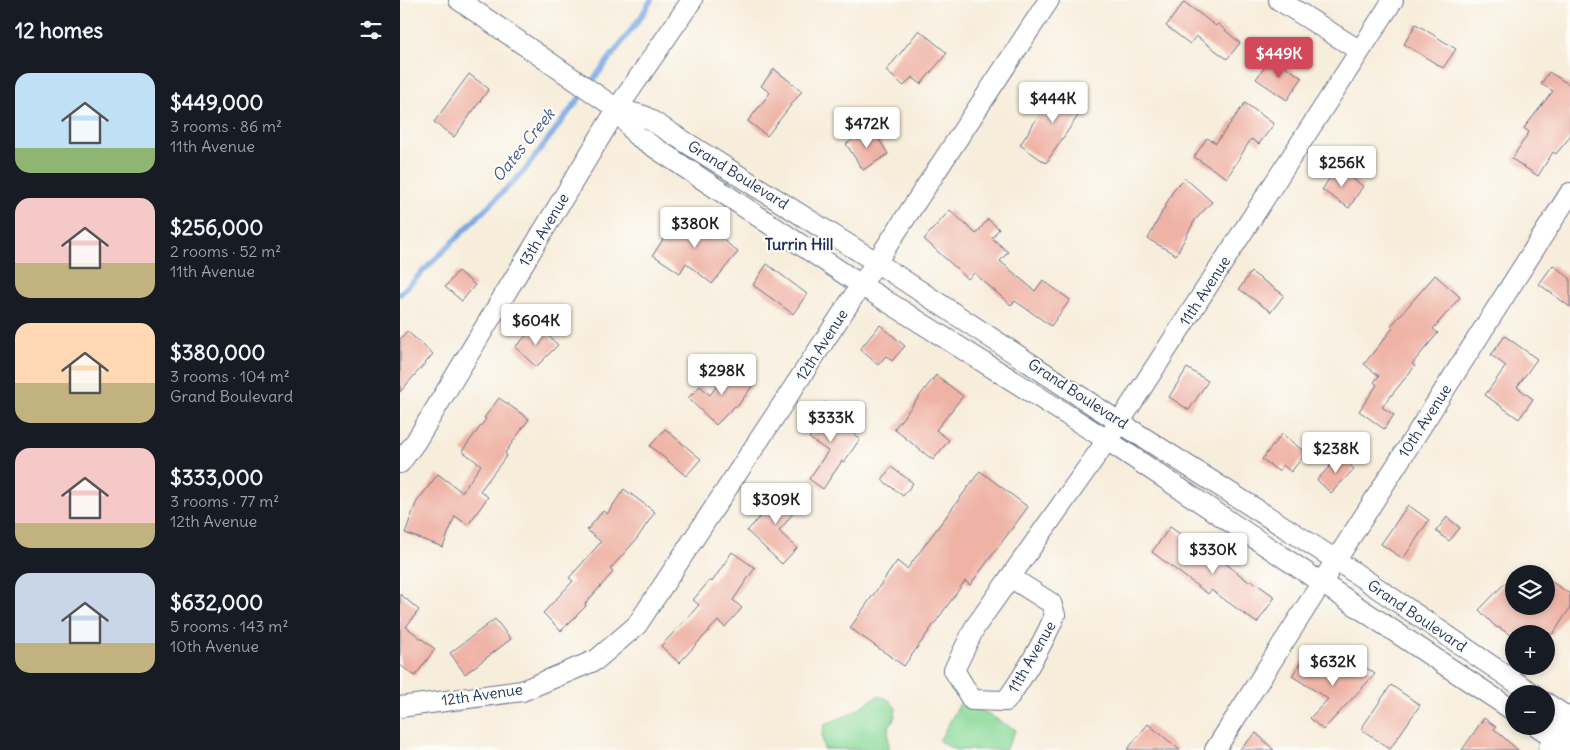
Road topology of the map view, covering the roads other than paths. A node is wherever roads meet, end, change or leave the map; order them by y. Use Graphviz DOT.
graph roads {
  1 [pos="460,0"];
  2 [pos="692,0"];
  3 [pos="1049,0"];
  4 [pos="1279,0"];
  5 [pos="1393,0"];
  6 [pos="1360,51"];
  7 [pos="616,109"];
  8 [pos="1570,192"];
  9 [pos="876,262"];
  10 [pos="861,285"];
  11 [pos="1120,422"];
  12 [pos="1107,440"];
  13 [pos="400,463"];
  14 [pos="1336,560"];
  15 [pos="1010,577"];
  16 [pos="1321,583"];
  17 [pos="1520,685"];
  18 [pos="403,703"];
  19 [pos="1505,705"];
  20 [pos="1214,750"];
  1 -- 7 [label="street, Grand Boulevard"];
  2 -- 7 [label="street, 13th Avenue"];
  3 -- 9 [label="street, 12th Avenue"];
  4 -- 6 [label="street"];
  5 -- 6 [label="street, 11th Avenue"];
  6 -- 11 [label="street, 11th Avenue"];
  7 -- 9 [label="street, Grand Boulevard"];
  7 -- 10 [label="street, Grand Boulevard"];
  7 -- 13 [label="street, 13th Avenue"];
  8 -- 14 [label="street, 10th Avenue"];
  9 -- 10 [label="street, 12th Avenue"];
  9 -- 11 [label="street, Grand Boulevard"];
  10 -- 12 [label="street, Grand Boulevard"];
  10 -- 18 [label="street, 12th Avenue"];
  11 -- 12 [label="street, 11th Avenue"];
  11 -- 14 [label="street, Grand Boulevard"];
  12 -- 15 [label="street, 11th Avenue"];
  12 -- 16 [label="street, Grand Boulevard"];
  14 -- 16 [label="street, 10th Avenue"];
  14 -- 17 [label="street, Grand Boulevard"];
  15 -- 15 [label="street, 11th Avenue"];
  16 -- 19 [label="street, Grand Boulevard"];
  16 -- 20 [label="street, 10th Avenue"];
}
